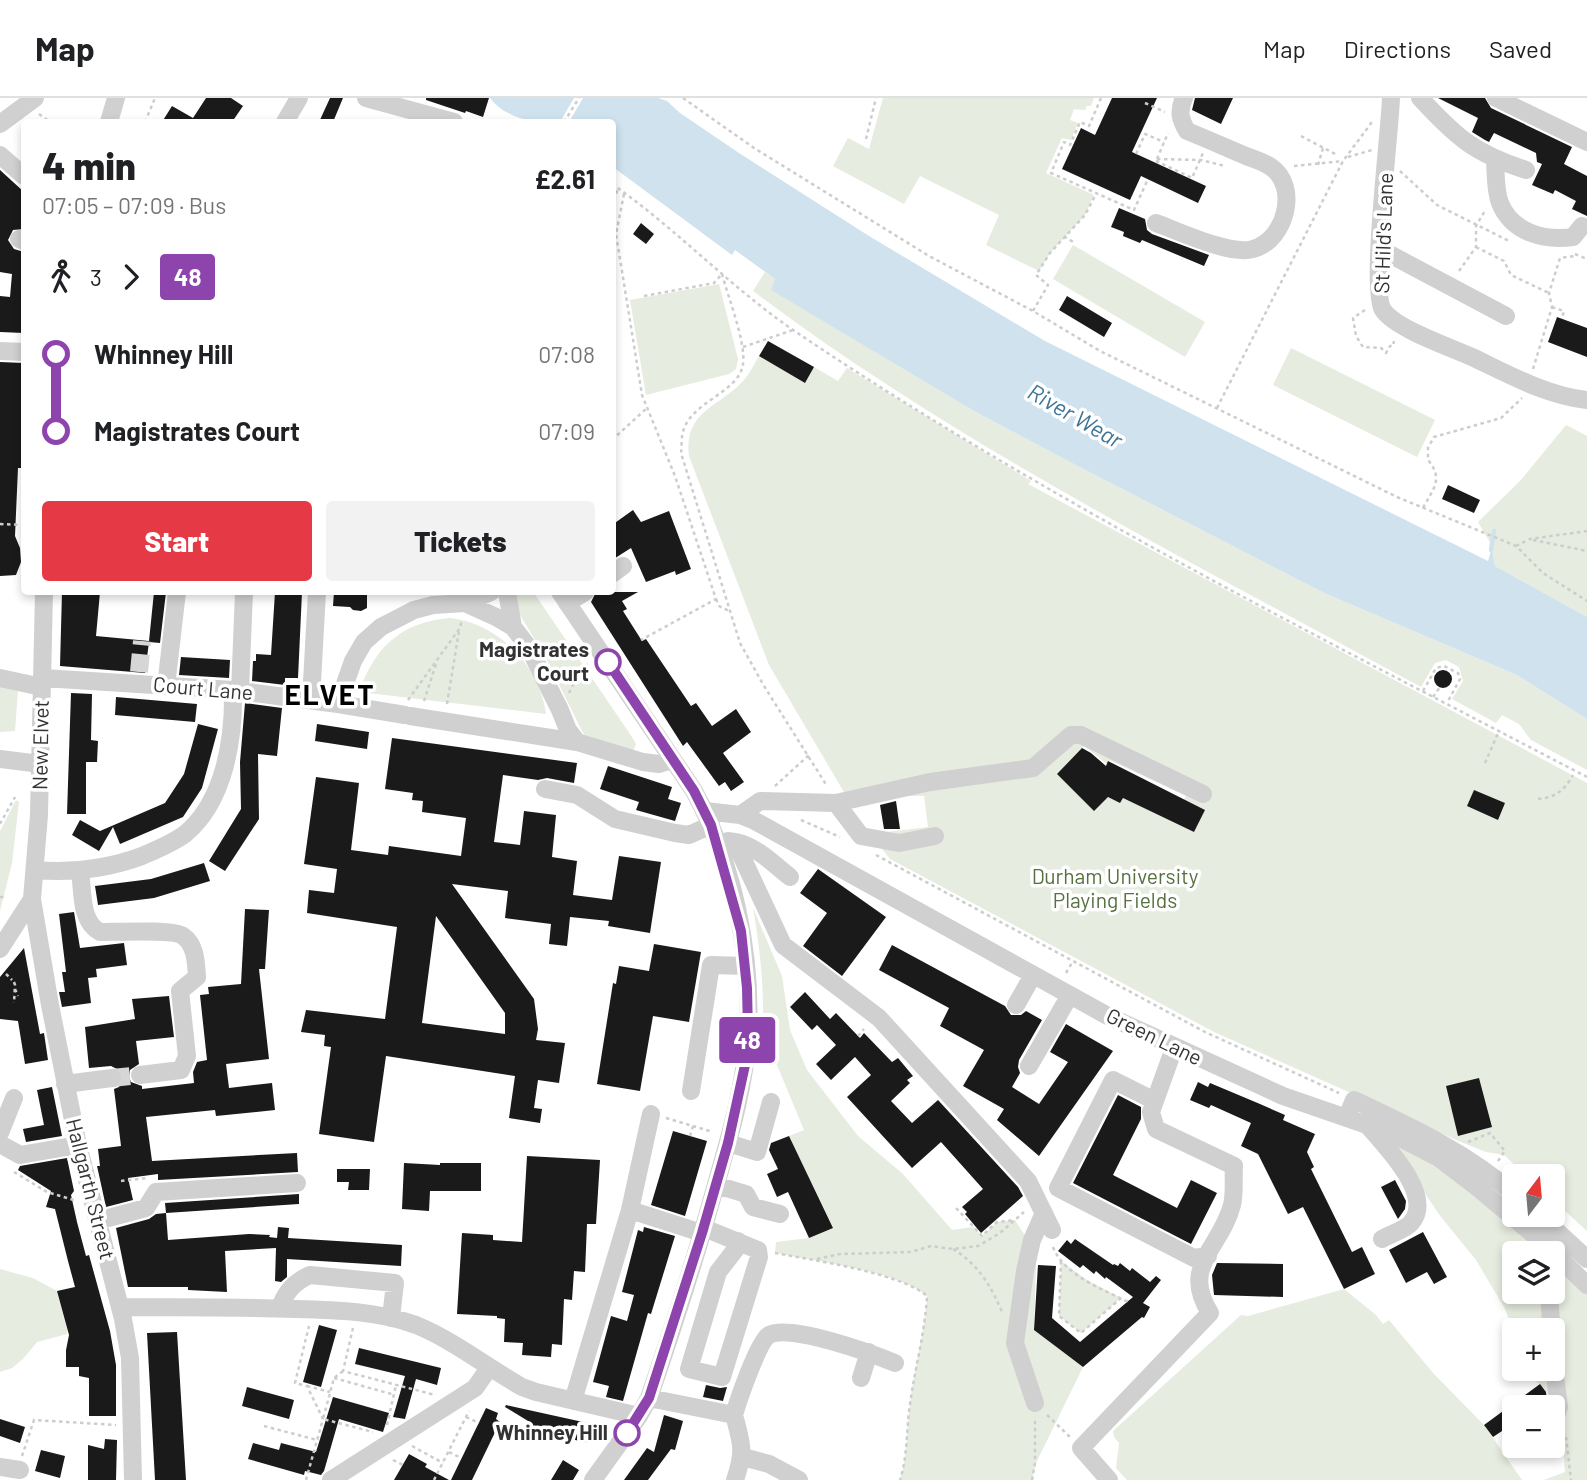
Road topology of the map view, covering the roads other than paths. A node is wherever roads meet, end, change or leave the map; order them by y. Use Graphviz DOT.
graph roads {
  1 [pos="35,98"];
  2 [pos="116,98"];
  3 [pos="299,98"];
  4 [pos="366,98"];
  5 [pos="1184,98"];
  6 [pos="1391,98"];
  7 [pos="1420,98"];
  8 [pos="1496,98"];
  9 [pos="110,119"];
  10 [pos="287,119"];
  11 [pos="429,119"];
  12 [pos="0,124"];
  13 [pos="1587,142"];
  14 [pos="1495,160"];
  15 [pos="1526,170"];
  16 [pos="1156,223"];
  17 [pos="1582,226"];
  18 [pos="1380,249"];
  19 [pos="1506,316"];
  20 [pos="0,351"];
  21 [pos="21,352"];
  22 [pos="1587,400"];
  23 [pos="44,595"];
  24 [pos="177,595"];
  25 [pos="244,595"];
  26 [pos="317,595"];
  27 [pos="484,595"];
  28 [pos="508,595"];
  29 [pos="564,597"];
  30 [pos="465,603"];
  31 [pos="513,627"];
  32 [pos="0,678"];
  33 [pos="43,682"];
  34 [pos="166,686"];
  35 [pos="237,690"];
  36 [pos="311,700"];
  37 [pos="338,704"];
  38 [pos="577,742"];
  39 [pos="0,759"];
  40 [pos="671,760"];
  41 [pos="40,764"];
  42 [pos="545,789"];
  43 [pos="1203,794"];
  44 [pos="836,803"];
  45 [pos="740,815"];
  46 [pos="717,830"];
  47 [pos="935,836"];
  48 [pos="36,870"];
  49 [pos="80,871"];
  50 [pos="790,877"];
  51 [pos="32,898"];
  52 [pos="0,949"];
  53 [pos="746,966"];
  54 [pos="1033,975"];
  55 [pos="1070,995"];
  56 [pos="1016,1005"];
  57 [pos="1174,1048"];
  58 [pos="1029,1066"];
  59 [pos="140,1075"];
  60 [pos="112,1079"];
  61 [pos="65,1084"];
  62 [pos="691,1091"];
  63 [pos="14,1098"];
  64 [pos="1155,1101"];
  65 [pos="771,1102"];
  66 [pos="651,1114"];
  67 [pos="1348,1117"];
  68 [pos="1367,1125"];
  69 [pos="0,1133"];
  70 [pos="729,1140"];
  71 [pos="0,1144"];
  72 [pos="78,1145"];
  73 [pos="1489,1172"];
  74 [pos="297,1183"];
  75 [pos="1502,1183"];
  76 [pos="716,1185"];
  77 [pos="1477,1186"];
  78 [pos="1041,1206"];
  79 [pos="630,1210"];
  80 [pos="780,1214"];
  81 [pos="97,1221"];
  82 [pos="1552,1227"];
  83 [pos="703,1230"];
  84 [pos="1052,1230"];
  85 [pos="1382,1239"];
  86 [pos="738,1241"];
  87 [pos="1537,1241"];
  88 [pos="1208,1256"];
  89 [pos="1587,1259"];
  90 [pos="1565,1266"];
  91 [pos="1587,1285"];
  92 [pos="1550,1304"];
  93 [pos="120,1307"];
  94 [pos="279,1308"];
  95 [pos="391,1318"];
  96 [pos="869,1352"];
  97 [pos="895,1363"];
  98 [pos="489,1368"];
  99 [pos="861,1378"];
  100 [pos="1558,1395"];
  101 [pos="649,1398"];
  102 [pos="573,1401"];
  103 [pos="1035,1403"];
  104 [pos="734,1415"];
  105 [pos="639,1416"];
  106 [pos="743,1457"];
  107 [pos="0,1467"];
  108 [pos="20,1470"];
  109 [pos="133,1480"];
  110 [pos="331,1480"];
  111 [pos="593,1480"];
  112 [pos="735,1480"];
  113 [pos="799,1480"];
  114 [pos="1109,1480"];
  1 -- 12 [label="street"];
  2 -- 9 [label="street"];
  3 -- 10 [label="street"];
  4 -- 11 [label="street"];
  5 -- 16 [label="street"];
  6 -- 18 [label="street, St Hild's Lane"];
  7 -- 14 [label="street"];
  8 -- 13 [label="street"];
  14 -- 15 [label="street"];
  14 -- 17 [label="street"];
  18 -- 19 [label="street"];
  18 -- 22 [label="street, St Hild's Lane"];
  20 -- 21 [label="street"];
  23 -- 33 [label="street, New Elvet"];
  24 -- 34 [label="street"];
  25 -- 35 [label="street"];
  26 -- 36 [label="street"];
  27 -- 30 [label="street"];
  28 -- 31 [label="street"];
  29 -- 40 [label="street"];
  30 -- 31 [label="street"];
  30 -- 37 [label="street"];
  31 -- 38 [label="street"];
  32 -- 33 [label="street, Court Lane"];
  33 -- 34 [label="street, Court Lane"];
  33 -- 41 [label="street, New Elvet"];
  34 -- 35 [label="street, Court Lane"];
  35 -- 36 [label="street, Court Lane"];
  35 -- 49 [label="street"];
  36 -- 37 [label="street, Court Lane"];
  37 -- 38 [label="street, Court Lane"];
  38 -- 40 [label="street, Court Lane"];
  39 -- 41 [label="street"];
  40 -- 46 [label="street"];
  41 -- 48 [label="street, New Elvet"];
  42 -- 46 [label="street"];
  43 -- 44 [label="street"];
  44 -- 45 [label="street"];
  44 -- 47 [label="street"];
  45 -- 46 [label="street, Green Lane"];
  45 -- 54 [label="street, Green Lane"];
  46 -- 50 [label="street"];
  46 -- 53 [label="street"];
  46 -- 78 [label="street"];
  48 -- 49 [label="street"];
  48 -- 51 [label="street, New Elvet"];
  49 -- 59 [label="street"];
  51 -- 52 [label="street"];
  51 -- 61 [label="street, Hallgarth Street"];
  53 -- 62 [label="street"];
  53 -- 70 [label="street"];
  54 -- 55 [label="street, Green Lane"];
  54 -- 56 [label="street"];
  55 -- 57 [label="street, Green Lane"];
  55 -- 58 [label="street"];
  57 -- 64 [label="street"];
  57 -- 67 [label="street, Green Lane"];
  60 -- 61 [label="street"];
  61 -- 72 [label="street, Hallgarth Street"];
  63 -- 69 [label="street"];
  64 -- 88 [label="street"];
  64 -- 88 [label="street"];
  65 -- 70 [label="street"];
  66 -- 79 [label="street"];
  67 -- 68 [label="street, Green Lane"];
  67 -- 73 [label="street"];
  68 -- 77 [label="street, Green Lane"];
  68 -- 85 [label="street"];
  70 -- 76 [label="street"];
  71 -- 72 [label="street"];
  72 -- 81 [label="street, Hallgarth Street"];
  73 -- 75 [label="street"];
  73 -- 77 [label="street"];
  74 -- 81 [label="street"];
  76 -- 80 [label="street"];
  76 -- 83 [label="street"];
  77 -- 87 [label="street, Green Lane"];
  78 -- 84 [label="street"];
  78 -- 103 [label="street"];
  79 -- 83 [label="street"];
  79 -- 102 [label="street"];
  81 -- 93 [label="street, Hallgarth Street"];
  82 -- 89 [label="street"];
  83 -- 86 [label="street"];
  83 -- 101 [label="street"];
  86 -- 86 [label="street"];
  88 -- 114 [label="street"];
  90 -- 91 [label="street, Green Lane"];
  92 -- 100 [label="street"];
  93 -- 94 [label="street"];
  93 -- 109 [label="street, Hallgarth Street"];
  94 -- 95 [label="street"];
  94 -- 95 [label="street"];
  95 -- 98 [label="street"];
  96 -- 97 [label="street"];
  96 -- 99 [label="street"];
  96 -- 104 [label="street"];
  98 -- 102 [label="street"];
  98 -- 110 [label="street"];
  101 -- 104 [label="street"];
  101 -- 105 [label="street"];
  102 -- 105 [label="street"];
  104 -- 106 [label="street"];
  105 -- 111 [label="street"];
  106 -- 112 [label="street"];
  106 -- 113 [label="street"];
  107 -- 108 [label="street"];
}
